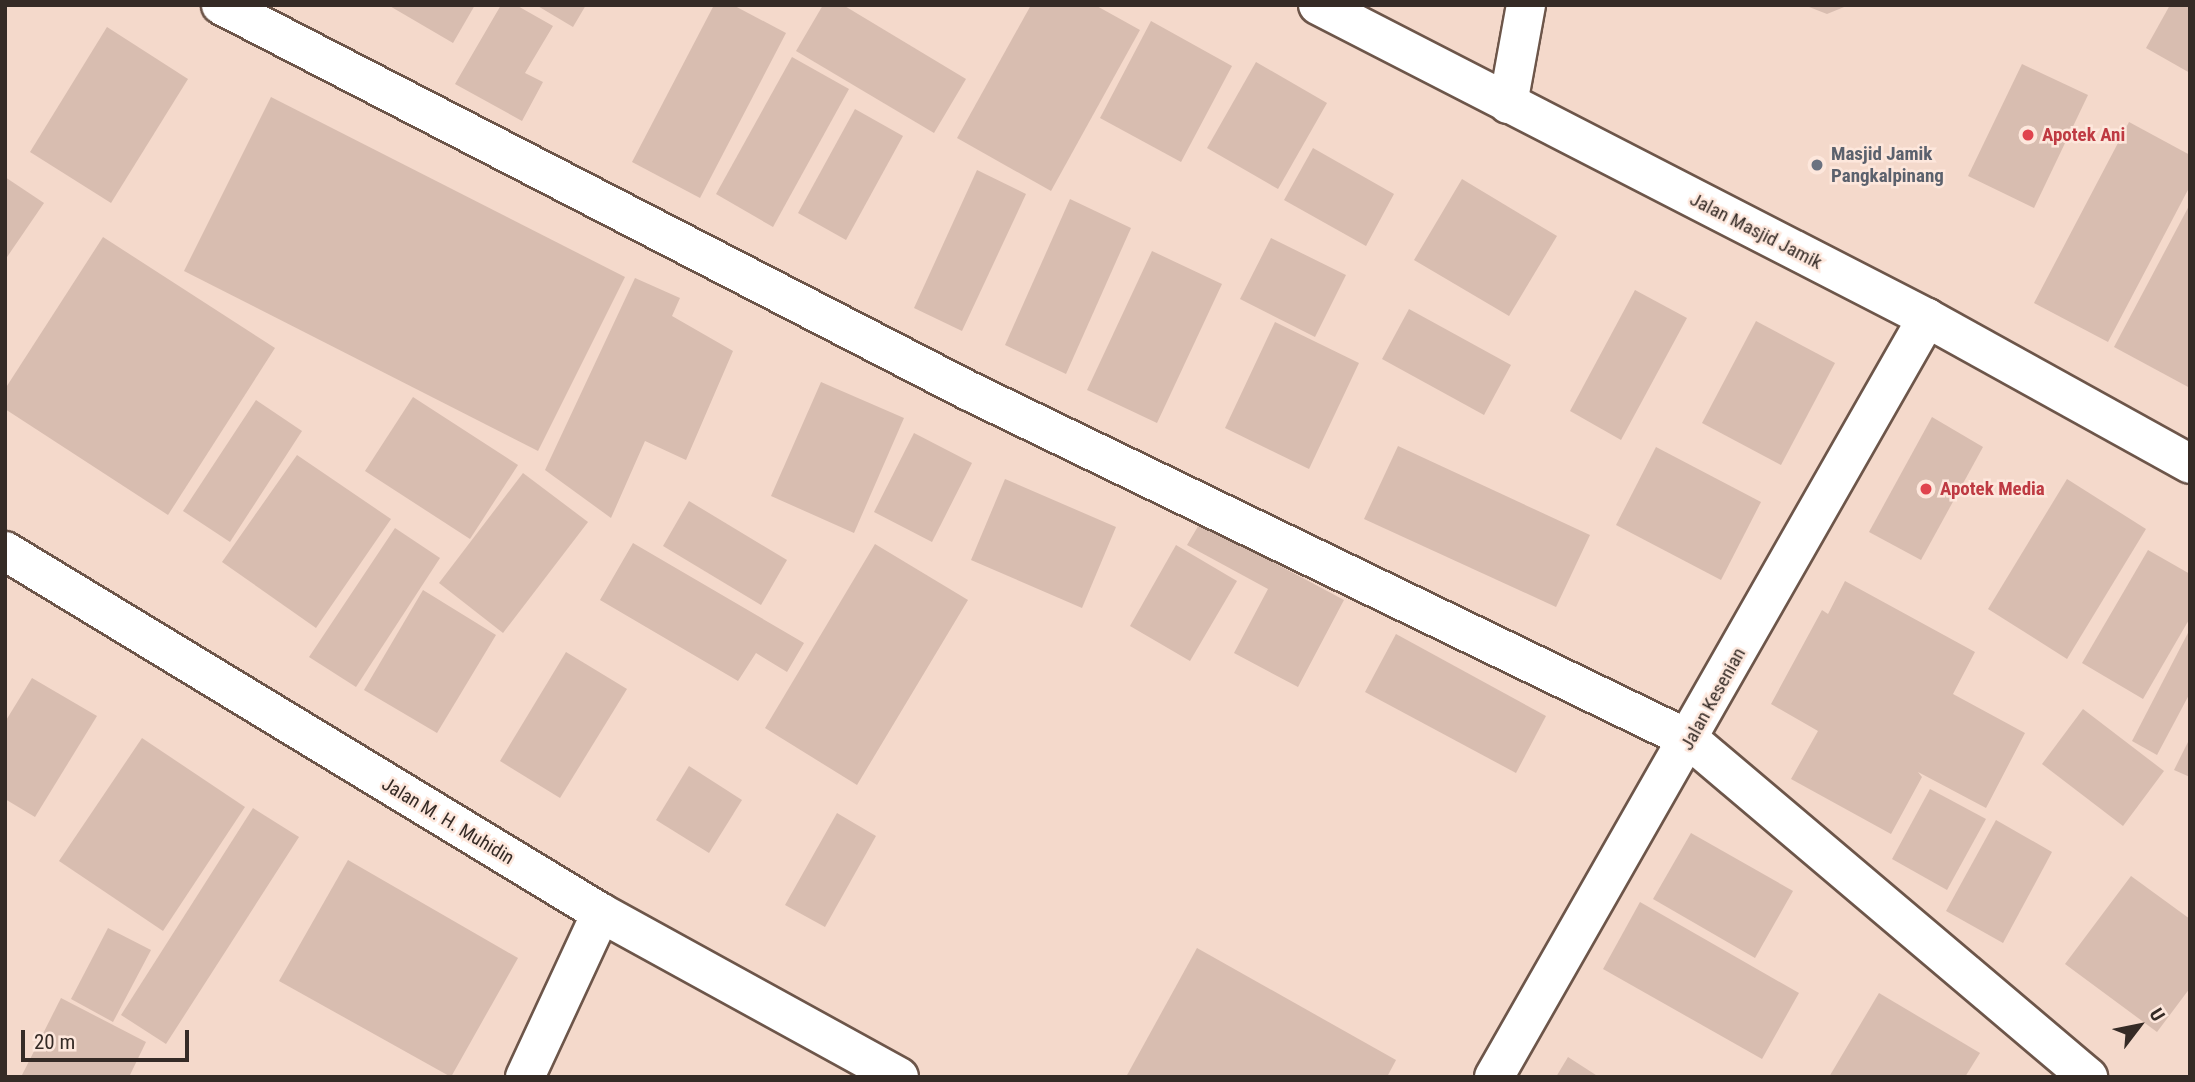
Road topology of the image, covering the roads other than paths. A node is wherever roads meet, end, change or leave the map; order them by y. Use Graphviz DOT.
graph roads {
  1 [pos="221,5"];
  2 [pos="1318,5"];
  3 [pos="1526,5"];
  4 [pos="1508,104"];
  5 [pos="1927,318"];
  6 [pos="2187,455"];
  7 [pos="5,551"];
  8 [pos="1690,740"];
  9 [pos="601,913"];
  10 [pos="526,1077"];
  11 [pos="899,1077"];
  12 [pos="1494,1077"];
  13 [pos="2088,1077"];
  1 -- 8 [label="main road"];
  2 -- 4 [label="main road, Jalan Masjid Jamik"];
  3 -- 4 [label="main road"];
  4 -- 5 [label="main road, Jalan Masjid Jamik"];
  5 -- 6 [label="main road, Jalan Masjid Jamik"];
  5 -- 8 [label="main road, Jalan Kesenian"];
  7 -- 9 [label="main road, Jalan M. H. Muhidin"];
  8 -- 12 [label="main road, Jalan Kesenian"];
  8 -- 13 [label="main road"];
  9 -- 10 [label="main road"];
  9 -- 11 [label="main road, Jalan M. H. Muhidin"];
}
